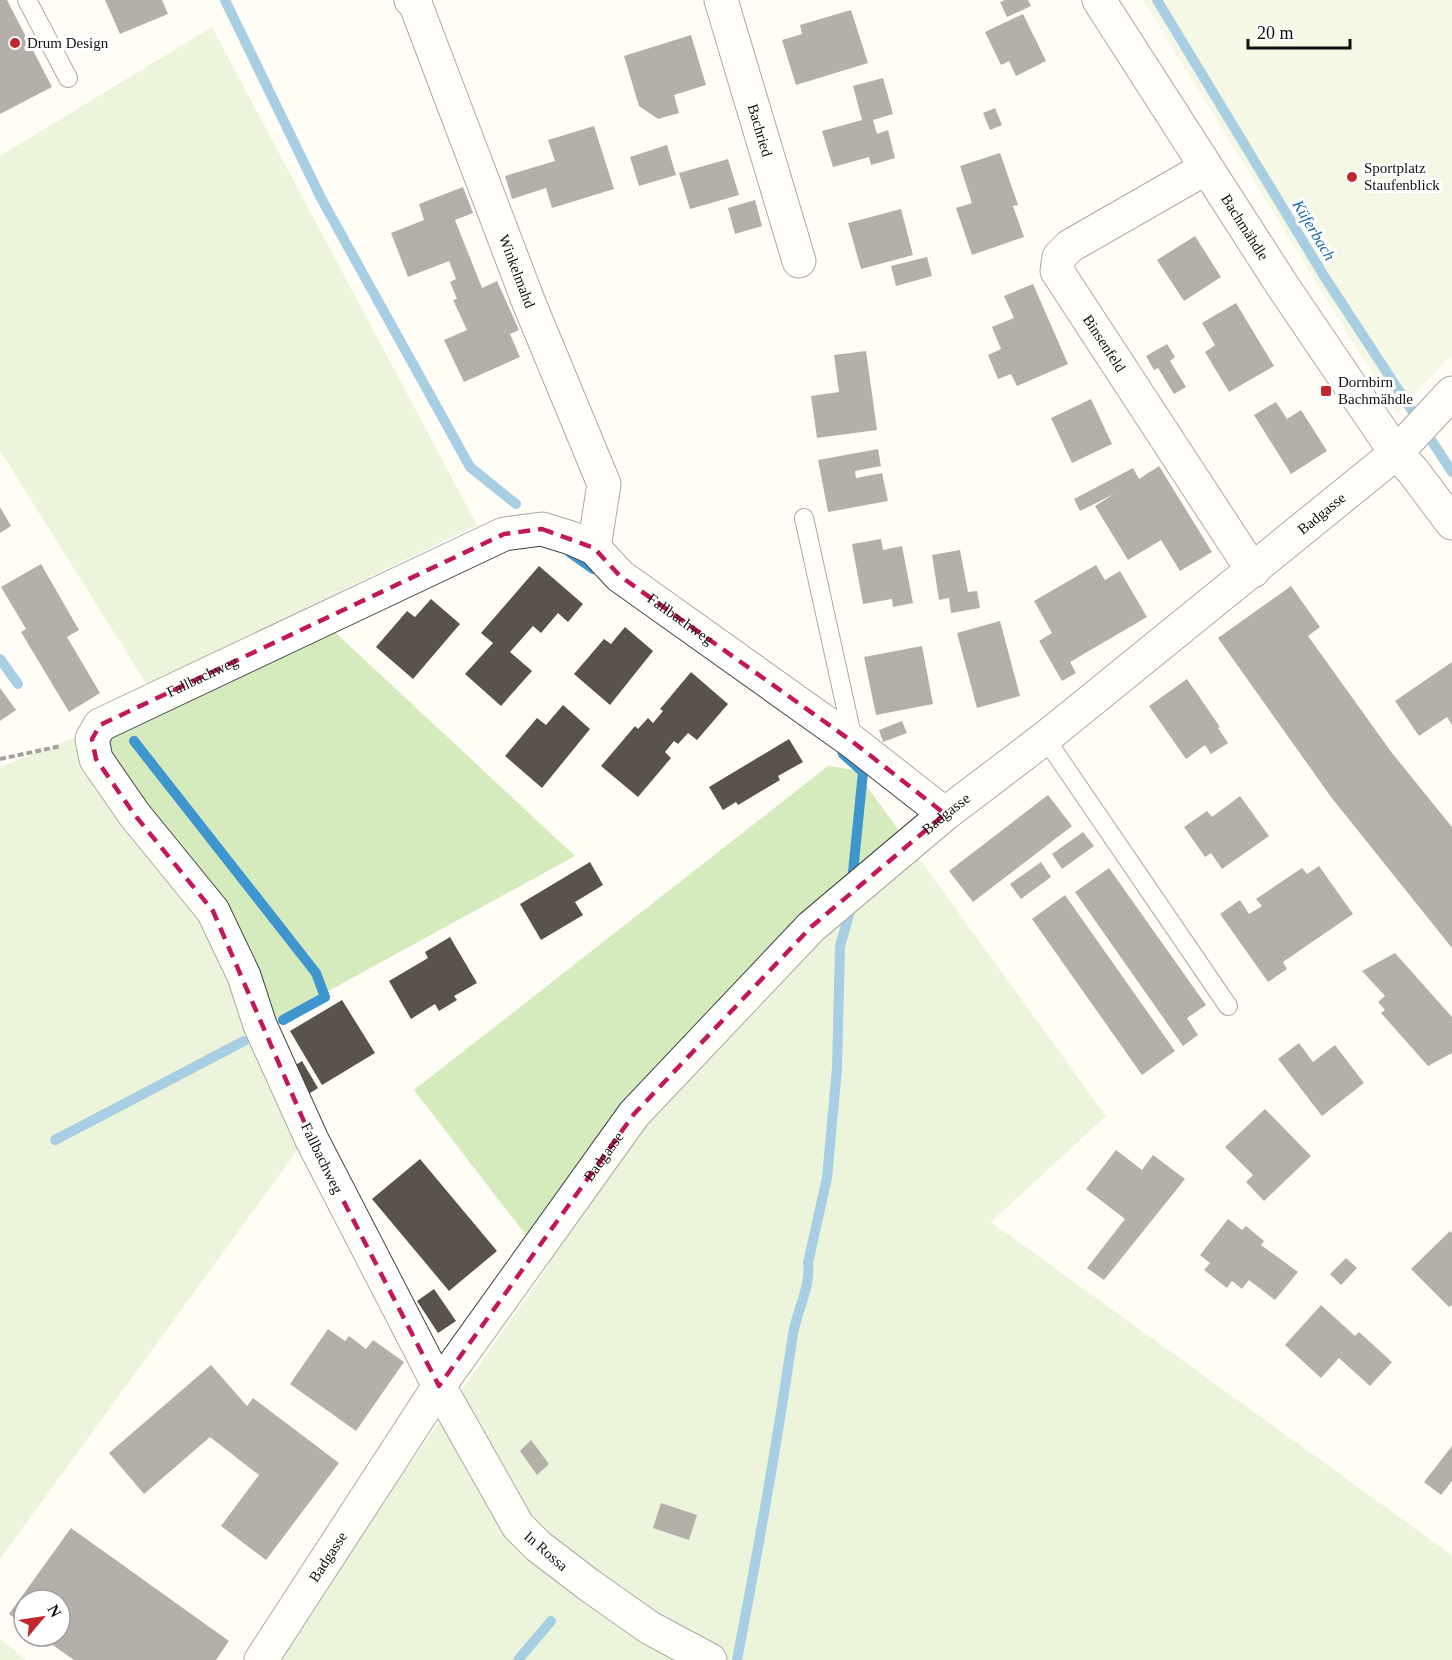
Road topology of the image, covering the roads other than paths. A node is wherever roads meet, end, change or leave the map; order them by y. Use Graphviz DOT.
graph roads {
  1 [pos="27,0"];
  2 [pos="411,0"];
  3 [pos="721,0"];
  4 [pos="1099,0"];
  5 [pos="68,78"];
  6 [pos="1206,168"];
  7 [pos="799,261"];
  8 [pos="1431,420"];
  9 [pos="804,518"];
  10 [pos="1452,523"];
  11 [pos="594,548"];
  12 [pos="1253,571"];
  13 [pos="1045,738"];
  14 [pos="853,742"];
  15 [pos="945,814"];
  16 [pos="1228,1006"];
  17 [pos="439,1386"];
  18 [pos="261,1660"];
  19 [pos="710,1660"];
  1 -- 5 [label="lane"];
  2 -- 11 [label="street, Winkelmahd"];
  3 -- 7 [label="street, Bachried"];
  4 -- 6 [label="street, Bachmähdle"];
  6 -- 8 [label="street, Bachmähdle"];
  6 -- 12 [label="street, Binsenfeld"];
  8 -- 10 [label="street, Bachmähdle"];
  8 -- 12 [label="street, Badgasse"];
  9 -- 14 [label="lane"];
  11 -- 14 [label="street, Fallbachweg"];
  11 -- 17 [label="street, Fallbachweg"];
  12 -- 13 [label="street, Badgasse"];
  13 -- 15 [label="street, Badgasse"];
  13 -- 16 [label="lane"];
  14 -- 15 [label="street, Fallbachweg"];
  15 -- 17 [label="street, Badgasse"];
  17 -- 18 [label="street, Badgasse"];
  17 -- 19 [label="street, In Rossa"];
}
